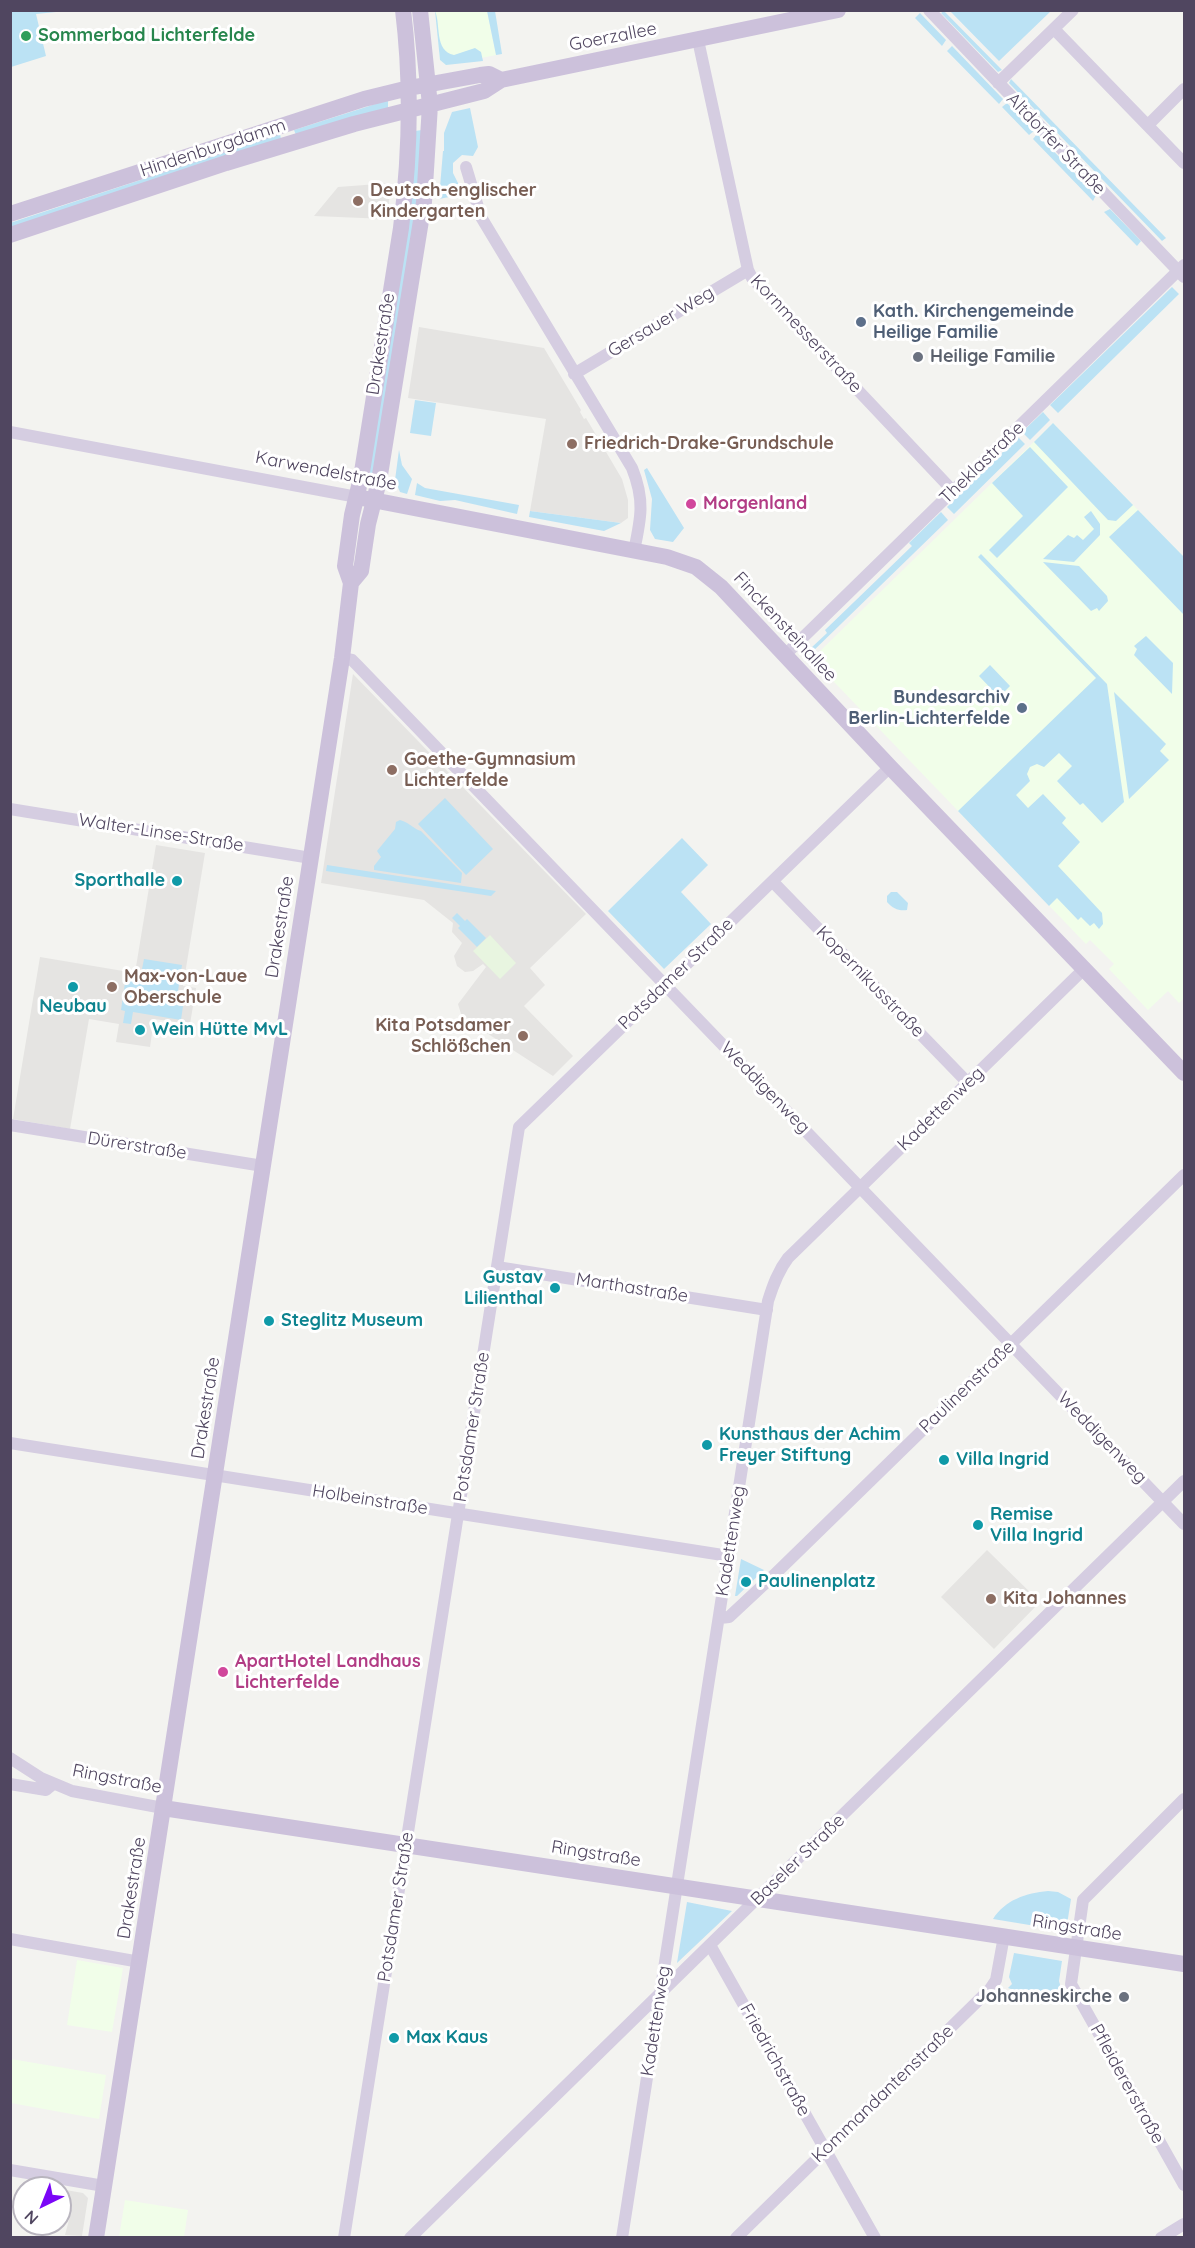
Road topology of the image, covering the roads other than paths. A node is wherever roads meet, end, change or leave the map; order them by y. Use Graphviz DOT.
graph roads {
  1 [pos="403,10"];
  2 [pos="420,10"];
  3 [pos="838,10"];
  4 [pos="928,10"];
  5 [pos="1073,10"];
  6 [pos="1054,28"];
  7 [pos="698,40"];
  8 [pos="501,80"];
  9 [pos="998,83"];
  10 [pos="429,84"];
  11 [pos="409,88"];
  12 [pos="1185,90"];
  13 [pos="430,105"];
  14 [pos="408,110"];
  15 [pos="1148,125"];
  16 [pos="1185,164"];
  17 [pos="466,168"];
  18 [pos="10,214"];
  19 [pos="10,235"];
  20 [pos="748,270"];
  21 [pos="1183,271"];
  22 [pos="574,374"];
  23 [pos="10,432"];
  24 [pos="953,491"];
  25 [pos="357,497"];
  26 [pos="375,500"];
  27 [pos="634,551"];
  28 [pos="351,583"];
  29 [pos="785,656"];
  30 [pos="342,658"];
  31 [pos="890,766"];
  32 [pos="10,809"];
  33 [pos="310,858"];
  34 [pos="772,882"];
  35 [pos="1085,968"];
  36 [pos="665,984"];
  37 [pos="1185,1072"];
  38 [pos="968,1083"];
  39 [pos="10,1125"];
  40 [pos="263,1166"];
  41 [pos="1185,1175"];
  42 [pos="860,1187"];
  43 [pos="497,1267"];
  44 [pos="767,1310"];
  45 [pos="1011,1344"];
  46 [pos="10,1443"];
  47 [pos="214,1476"];
  48 [pos="1185,1481"];
  49 [pos="1163,1502"];
  50 [pos="458,1514"];
  51 [pos="1185,1524"];
  52 [pos="729,1556"];
  53 [pos="720,1618"];
  54 [pos="10,1758"];
  55 [pos="10,1784"];
  56 [pos="52,1785"];
  57 [pos="1185,1799"];
  58 [pos="163,1808"];
  59 [pos="406,1844"];
  60 [pos="678,1886"];
  61 [pos="758,1899"];
  62 [pos="1004,1936"];
  63 [pos="10,1940"];
  64 [pos="710,1945"];
  65 [pos="1075,1947"];
  66 [pos="140,1962"];
  67 [pos="1185,1964"];
  68 [pos="661,1994"];
  69 [pos="826,2150"];
  70 [pos="10,2170"];
  71 [pos="1185,2185"];
  72 [pos="104,2186"];
  73 [pos="1185,2224"];
  74 [pos="96,2238"];
  75 [pos="344,2238"];
  76 [pos="410,2238"];
  77 [pos="622,2238"];
  78 [pos="736,2238"];
  79 [pos="875,2238"];
  80 [pos="1161,2238"];
  1 -- 11 [label="main road, Drakestraße"];
  2 -- 10 [label="main road, Drakestraße"];
  3 -- 7 [label="main road, Goerzallee"];
  4 -- 9 [label="street, Altdorfer Straße"];
  5 -- 6 [label="street"];
  6 -- 9 [label="street"];
  6 -- 15 [label="street"];
  7 -- 8 [label="main road, Goerzallee"];
  7 -- 20 [label="street, Kornmesserstraße"];
  8 -- 10 [label="main road, Goerzallee"];
  8 -- 13 [label="main road, Goerzallee"];
  9 -- 21 [label="street, Altdorfer Straße"];
  10 -- 11 [label="main road, Hindenburgdamm"];
  10 -- 13 [label="main road, Drakestraße"];
  11 -- 14 [label="main road, Drakestraße"];
  11 -- 18 [label="main road, Hindenburgdamm"];
  12 -- 15 [label="street"];
  13 -- 14 [label="main road, Hindenburgdamm"];
  13 -- 26 [label="main road, Drakestraße"];
  14 -- 19 [label="main road, Hindenburgdamm"];
  14 -- 25 [label="main road, Drakestraße"];
  15 -- 16 [label="street"];
  17 -- 22 [label="street"];
  20 -- 22 [label="street, Gersauer Weg"];
  20 -- 24 [label="street, Kornmesserstraße"];
  21 -- 24 [label="street, Theklastraße"];
  22 -- 27 [label="street"];
  23 -- 25 [label="street, Karwendelstraße"];
  24 -- 29 [label="street, Theklastraße"];
  25 -- 26 [label="main road, Karwendelstraße"];
  25 -- 28 [label="main road, Drakestraße"];
  26 -- 27 [label="main road, Karwendelstraße"];
  26 -- 28 [label="main road, Drakestraße"];
  27 -- 29 [label="main road, Finckensteinallee"];
  28 -- 30 [label="main road, Drakestraße"];
  29 -- 31 [label="main road, Finckensteinallee"];
  30 -- 33 [label="main road, Drakestraße"];
  30 -- 36 [label="street, Weddigenweg"];
  31 -- 34 [label="street, Potsdamer Straße"];
  31 -- 35 [label="main road, Finckensteinallee"];
  32 -- 33 [label="street, Walter-Linse-Straße"];
  33 -- 40 [label="main road, Drakestraße"];
  34 -- 36 [label="street, Potsdamer Straße"];
  34 -- 38 [label="street, Kopernikusstraße"];
  35 -- 37 [label="main road, Finckensteinallee"];
  35 -- 38 [label="street, Kadettenweg"];
  36 -- 42 [label="street, Weddigenweg"];
  36 -- 43 [label="street, Potsdamer Straße"];
  38 -- 42 [label="street, Kadettenweg"];
  39 -- 40 [label="street, Dürerstraße"];
  40 -- 47 [label="main road, Drakestraße"];
  41 -- 45 [label="street, Paulinenstraße"];
  42 -- 44 [label="street, Kadettenweg"];
  42 -- 45 [label="street, Weddigenweg"];
  43 -- 44 [label="street, Marthastraße"];
  43 -- 50 [label="street, Potsdamer Straße"];
  44 -- 52 [label="street, Kadettenweg"];
  45 -- 49 [label="street, Weddigenweg"];
  45 -- 53 [label="street, Paulinenstraße"];
  46 -- 47 [label="street, Holbeinstraße"];
  47 -- 50 [label="street, Holbeinstraße"];
  47 -- 58 [label="main road, Drakestraße"];
  48 -- 49 [label="street, Baseler Straße"];
  49 -- 51 [label="street, Weddigenweg"];
  49 -- 61 [label="street, Baseler Straße"];
  50 -- 52 [label="street, Holbeinstraße"];
  50 -- 59 [label="street, Potsdamer Straße"];
  52 -- 53 [label="street, Kadettenweg"];
  53 -- 60 [label="street, Kadettenweg"];
  54 -- 56 [label="street, Ringstraße"];
  55 -- 56 [label="street"];
  56 -- 58 [label="street, Ringstraße"];
  57 -- 65 [label="street"];
  58 -- 59 [label="main road, Ringstraße"];
  58 -- 66 [label="main road, Drakestraße"];
  59 -- 60 [label="main road, Ringstraße"];
  59 -- 75 [label="street, Potsdamer Straße"];
  60 -- 61 [label="main road, Ringstraße"];
  60 -- 68 [label="street, Kadettenweg"];
  61 -- 62 [label="main road, Ringstraße"];
  61 -- 64 [label="street, Baseler Straße"];
  62 -- 65 [label="main road, Ringstraße"];
  62 -- 69 [label="street, Kommandantenstraße"];
  63 -- 66 [label="street"];
  64 -- 68 [label="street, Baseler Straße"];
  64 -- 69 [label="street, Friedrichstraße"];
  65 -- 67 [label="main road, Ringstraße"];
  65 -- 71 [label="street, Pfleidererstraße"];
  66 -- 72 [label="main road, Drakestraße"];
  68 -- 76 [label="street, Baseler Straße"];
  68 -- 77 [label="street, Kadettenweg"];
  69 -- 78 [label="street, Kommandantenstraße"];
  69 -- 79 [label="street, Friedrichstraße"];
  70 -- 72 [label="street"];
  72 -- 74 [label="main road, Drakestraße"];
  73 -- 80 [label="street"];
}
